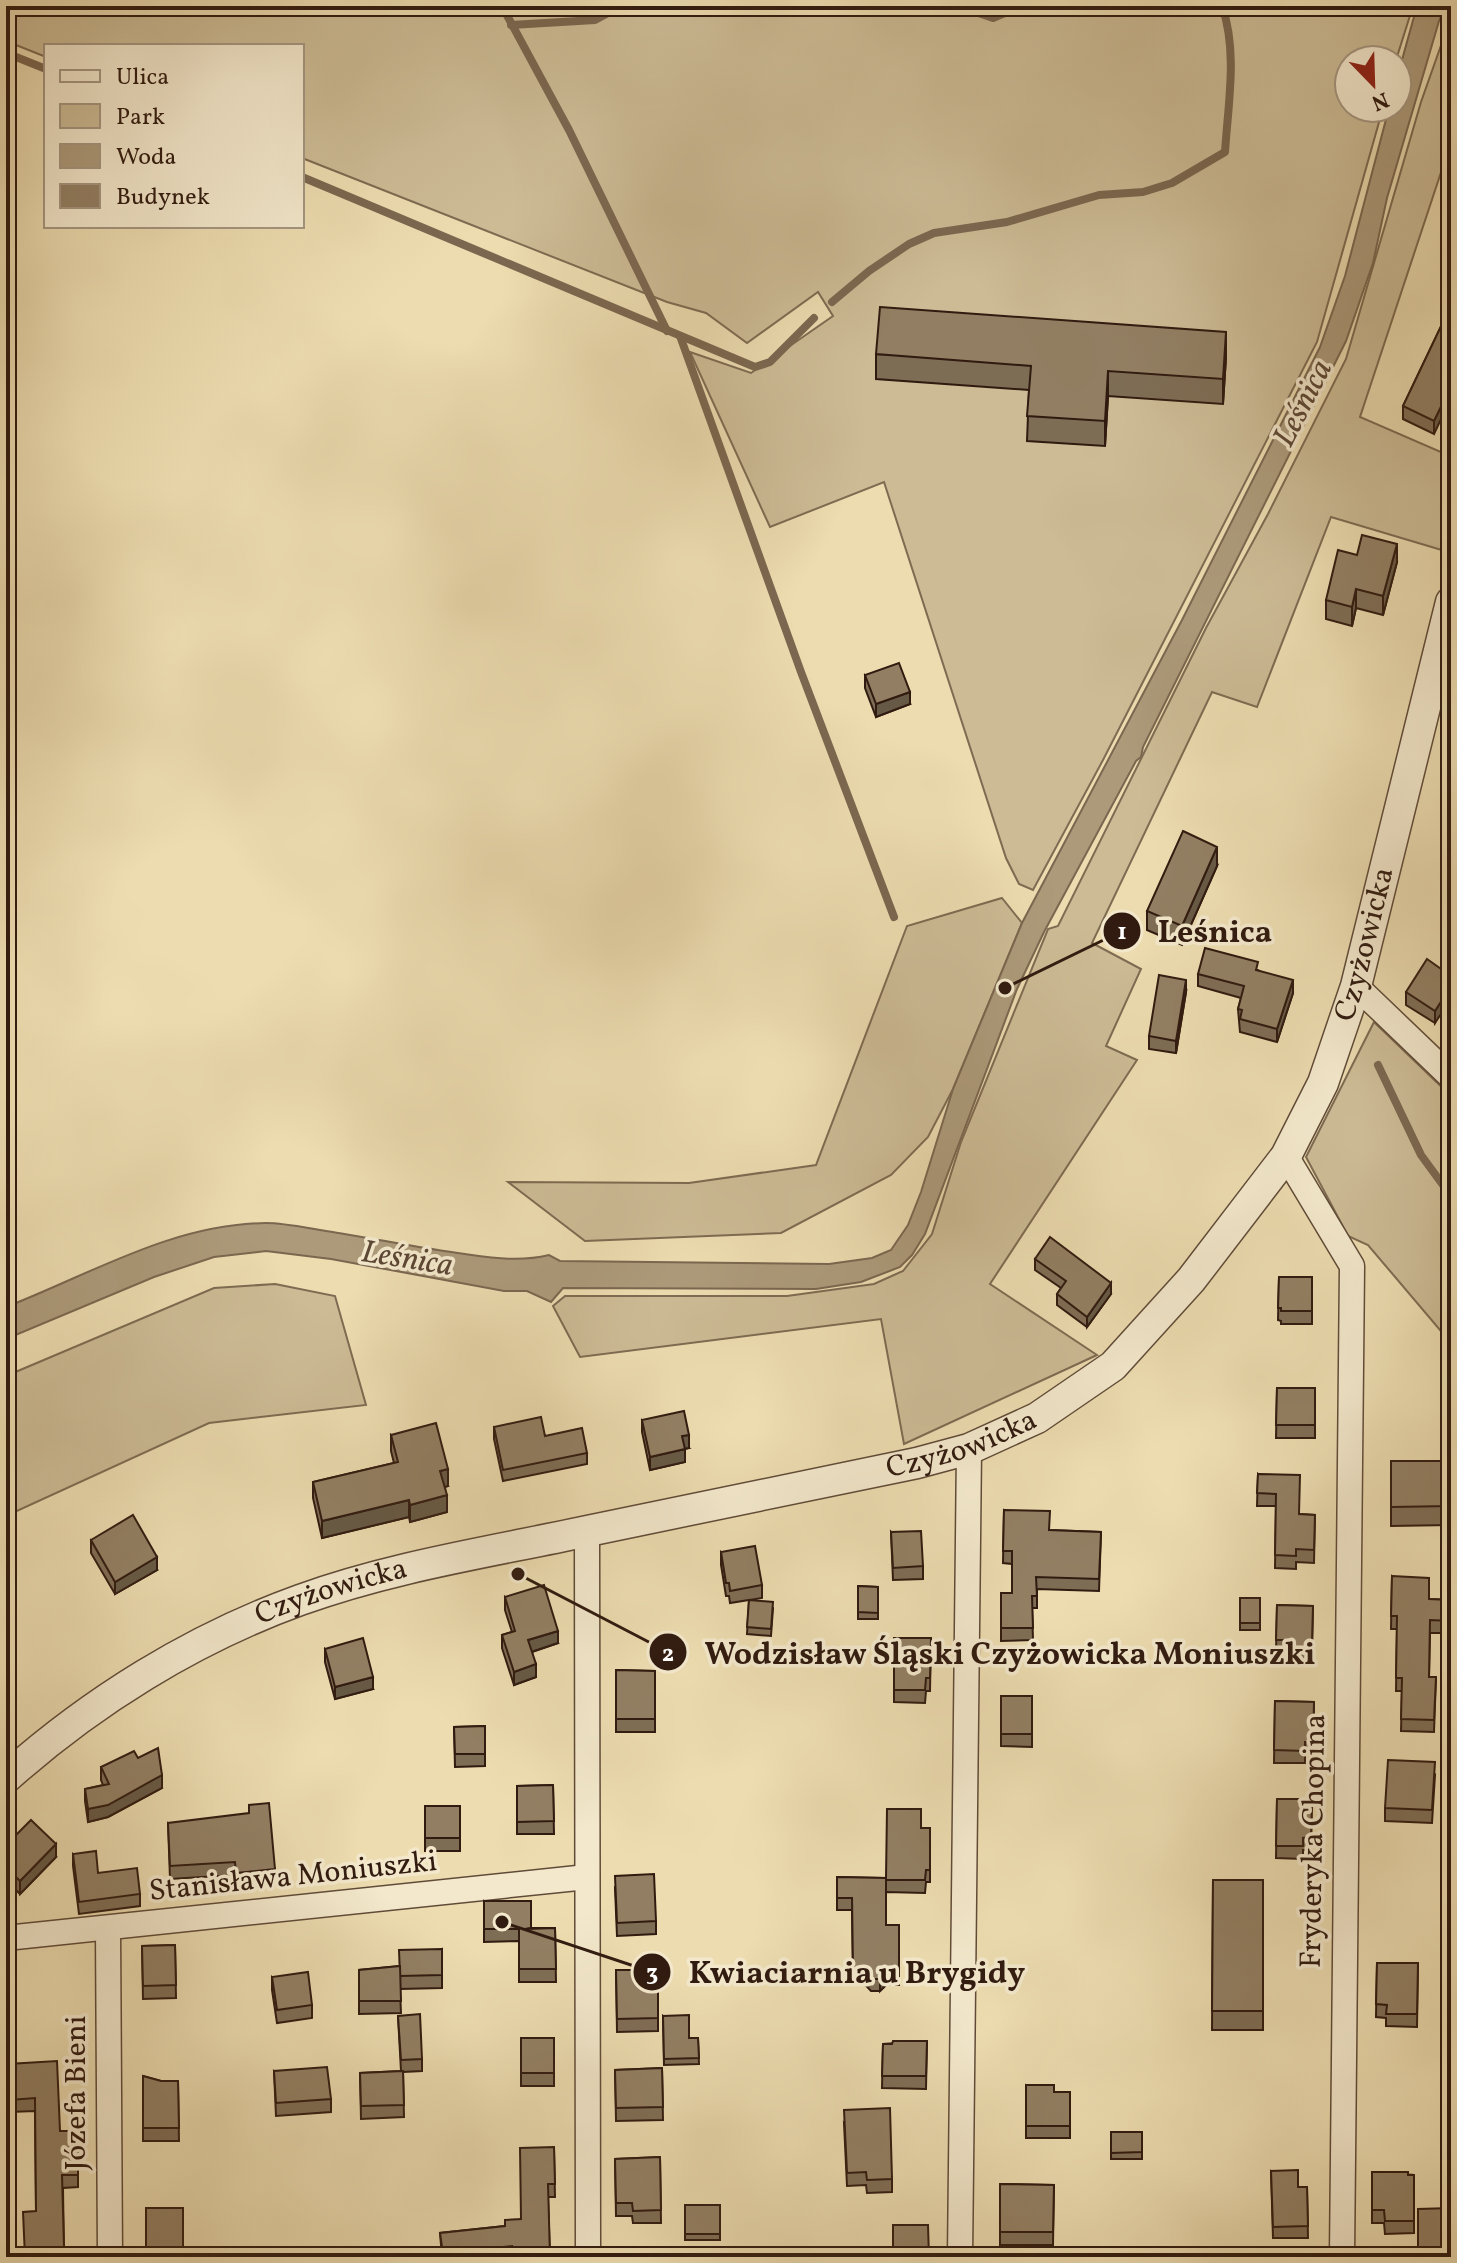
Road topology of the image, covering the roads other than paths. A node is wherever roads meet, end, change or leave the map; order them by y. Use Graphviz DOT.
graph roads {
  1 [pos="1451,602"];
  2 [pos="1356,986"];
  3 [pos="1451,1077"];
  4 [pos="1286,1156"];
  5 [pos="969,1449"];
  6 [pos="587,1532"];
  7 [pos="6,1778"];
  8 [pos="587,1877"];
  9 [pos="108,1929"];
  10 [pos="6,1938"];
  11 [pos="110,2257"];
  12 [pos="588,2257"];
  13 [pos="960,2257"];
  14 [pos="1342,2257"];
  1 -- 2 [label="street, Czyżowicka"];
  2 -- 3 [label="street"];
  2 -- 4 [label="street, Czyżowicka"];
  4 -- 5 [label="street, Czyżowicka"];
  4 -- 14 [label="street, Fryderyka Chopina"];
  5 -- 6 [label="street, Czyżowicka"];
  5 -- 13 [label="street"];
  6 -- 7 [label="street, Czyżowicka"];
  6 -- 8 [label="street"];
  8 -- 9 [label="street, Stanisława Moniuszki"];
  8 -- 12 [label="street"];
  9 -- 10 [label="street, Stanisława Moniuszki"];
  9 -- 11 [label="street, Józefa Bieni"];
}
